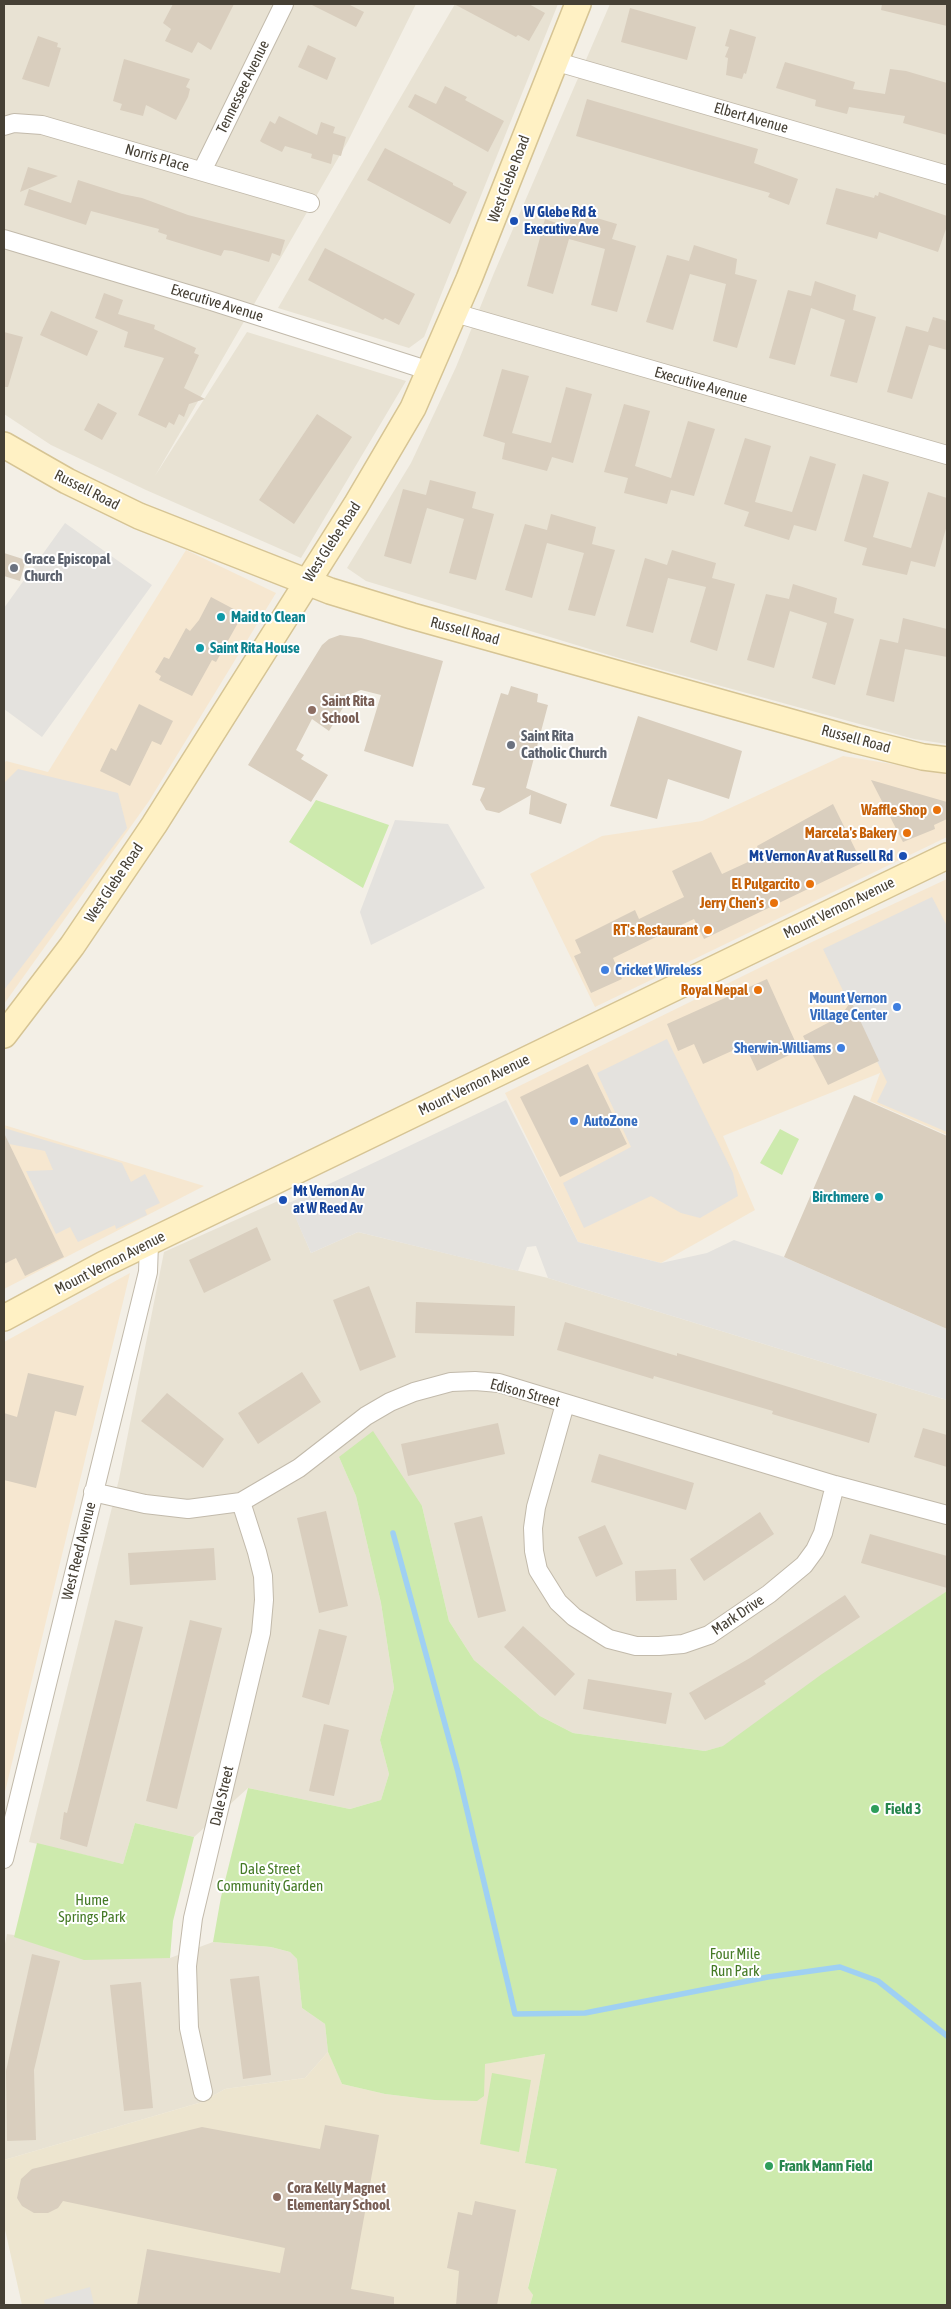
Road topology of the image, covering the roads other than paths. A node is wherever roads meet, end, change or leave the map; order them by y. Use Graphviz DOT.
graph roads {
  1 [pos="284,4"];
  2 [pos="578,4"];
  3 [pos="554,61"];
  4 [pos="4,126"];
  5 [pos="202,171"];
  6 [pos="947,175"];
  7 [pos="310,203"];
  8 [pos="4,239"];
  9 [pos="455,313"];
  10 [pos="430,371"];
  11 [pos="4,445"];
  12 [pos="947,455"];
  13 [pos="307,581"];
  14 [pos="947,760"];
  15 [pos="947,856"];
  16 [pos="4,1035"];
  17 [pos="149,1243"];
  18 [pos="4,1318"];
  19 [pos="565,1404"];
  20 [pos="835,1485"];
  21 [pos="93,1492"];
  22 [pos="241,1502"];
  23 [pos="947,1515"];
  24 [pos="4,1859"];
  25 [pos="203,2092"];
  1 -- 5 [label="street, Tennessee Avenue"];
  2 -- 3 [label="main road, West Glebe Road"];
  3 -- 6 [label="street, Elbert Avenue"];
  3 -- 9 [label="main road, West Glebe Road"];
  4 -- 5 [label="street, Norris Place"];
  5 -- 7 [label="street, Norris Place"];
  8 -- 10 [label="street, Executive Avenue"];
  9 -- 10 [label="main road, West Glebe Road"];
  9 -- 12 [label="street, Executive Avenue"];
  10 -- 13 [label="main road, West Glebe Road"];
  11 -- 13 [label="main road, Russell Road"];
  13 -- 14 [label="main road, Russell Road"];
  13 -- 16 [label="main road, West Glebe Road"];
  15 -- 17 [label="main road, Mount Vernon Avenue"];
  17 -- 18 [label="main road, Mount Vernon Avenue"];
  17 -- 21 [label="street, West Reed Avenue"];
  19 -- 20 [label="street, Edison Street"];
  19 -- 20 [label="street, Mark Drive"];
  19 -- 22 [label="street, Edison Street"];
  20 -- 23 [label="street, Edison Street"];
  21 -- 22 [label="street, Edison Street"];
  21 -- 24 [label="street, West Reed Avenue"];
  22 -- 25 [label="street, Dale Street"];
}
